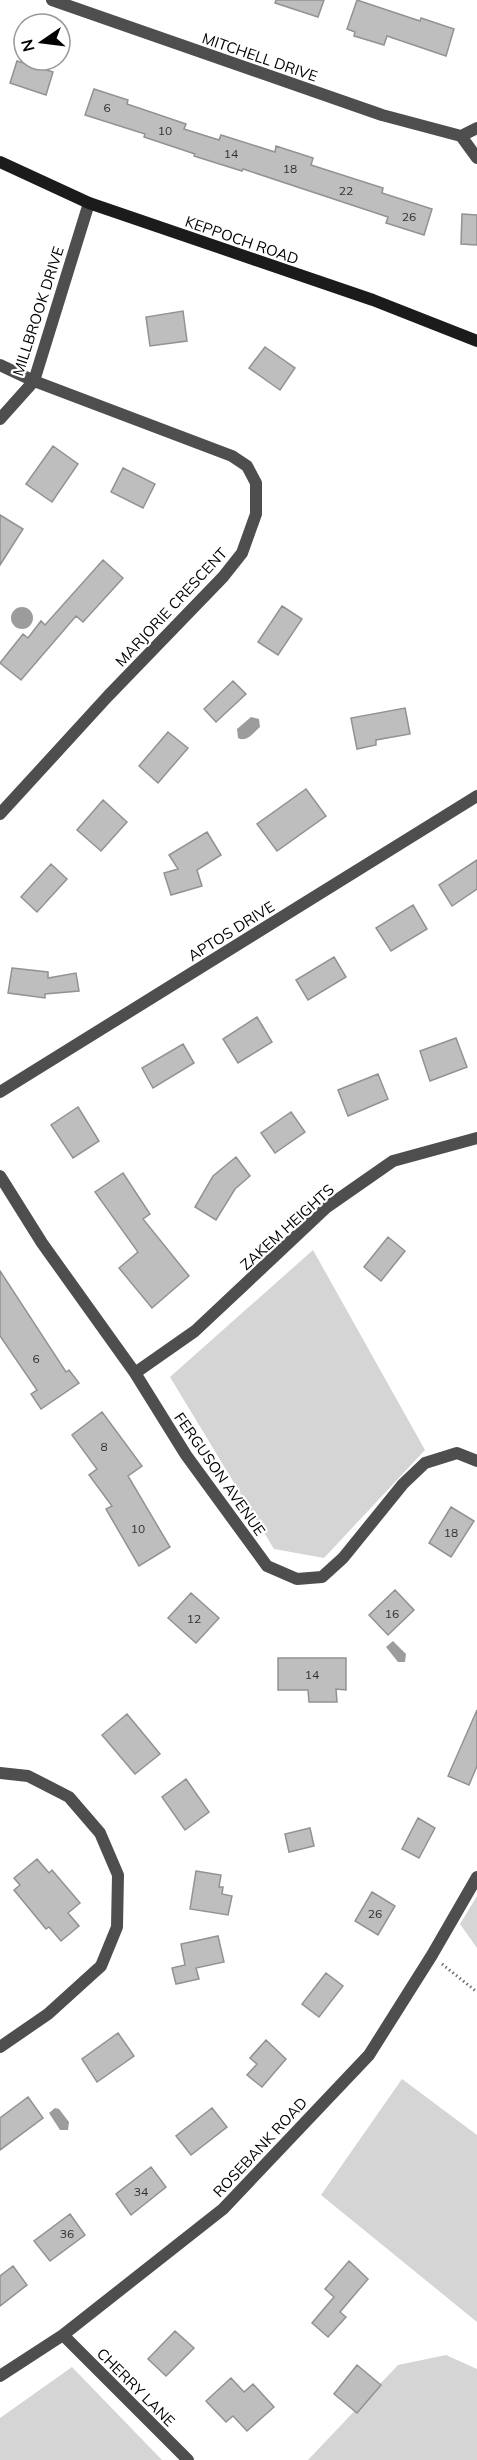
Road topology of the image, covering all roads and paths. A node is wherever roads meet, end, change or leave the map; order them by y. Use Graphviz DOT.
graph roads {
  1 [pos="52,0"];
  2 [pos="477,128"];
  3 [pos="461,136"];
  4 [pos="477,158"];
  5 [pos="0,162"];
  6 [pos="89,203"];
  7 [pos="477,341"];
  8 [pos="0,365"];
  9 [pos="34,381"];
  10 [pos="0,419"];
  11 [pos="477,796"];
  12 [pos="0,814"];
  13 [pos="0,1092"];
  14 [pos="477,1138"];
  15 [pos="0,1176"];
  16 [pos="135,1373"];
  17 [pos="477,1461"];
  18 [pos="0,1773"];
  19 [pos="477,1877"];
  20 [pos="432,1955"];
  21 [pos="477,1992"];
  22 [pos="0,2047"];
  23 [pos="63,2335"];
  24 [pos="0,2376"];
  25 [pos="188,2460"];
  1 -- 3 [label="street, MITCHELL DRIVE"];
  2 -- 3 [label="street"];
  3 -- 4 [label="street"];
  5 -- 6 [label="street, KEPPOCH ROAD"];
  6 -- 7 [label="street, KEPPOCH ROAD"];
  6 -- 9 [label="street, MILLBROOK DRIVE"];
  8 -- 9 [label="street, MARJORIE CRESCENT"];
  9 -- 10 [label="street, MILLBROOK DRIVE"];
  9 -- 12 [label="street, MARJORIE CRESCENT"];
  11 -- 13 [label="street, APTOS DRIVE"];
  14 -- 16 [label="street, ZAKEM HEIGHTS"];
  15 -- 16 [label="street, FERGUSON AVENUE"];
  16 -- 17 [label="street, FERGUSON AVENUE"];
  18 -- 22 [label="street"];
  19 -- 20 [label="street, ROSEBANK ROAD"];
  20 -- 21 [label="path"];
  20 -- 23 [label="street, ROSEBANK ROAD"];
  23 -- 24 [label="street, ROSEBANK ROAD"];
  23 -- 25 [label="street, CHERRY LANE"];
}
